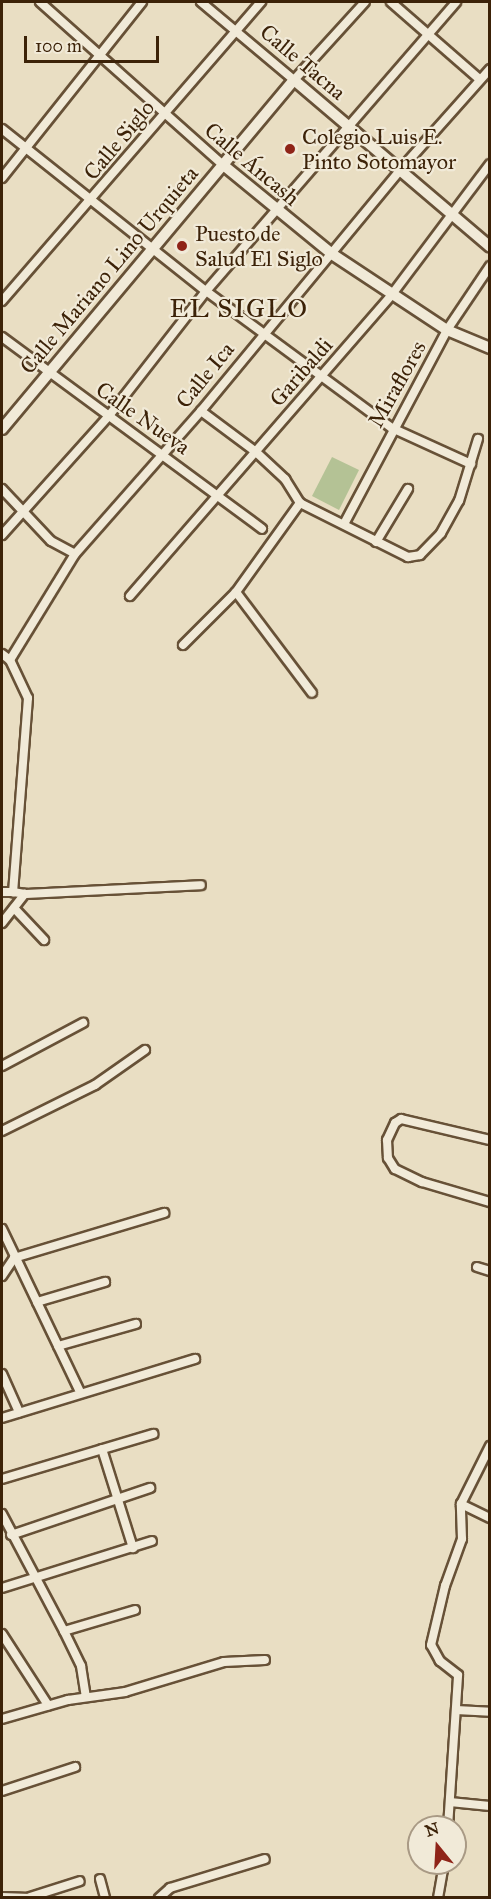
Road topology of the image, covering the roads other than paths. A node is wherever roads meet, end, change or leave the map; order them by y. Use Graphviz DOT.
graph roads {
  1 [pos="40,2"];
  2 [pos="142,2"];
  3 [pos="201,2"];
  4 [pos="261,2"];
  5 [pos="365,2"];
  6 [pos="391,2"];
  7 [pos="456,2"];
  8 [pos="236,31"];
  9 [pos="429,33"];
  10 [pos="97,54"];
  11 [pos="489,69"];
  12 [pos="478,78"];
  13 [pos="294,80"];
  14 [pos="164,115"];
  15 [pos="347,124"];
  16 [pos="2,129"];
  17 [pos="24,147"];
  18 [pos="222,164"];
  19 [pos="489,164"];
  20 [pos="400,169"];
  21 [pos="2,178"];
  22 [pos="91,201"];
  23 [pos="278,210"];
  24 [pos="453,212"];
  25 [pos="489,247"];
  26 [pos="154,249"];
  27 [pos="332,254"];
  28 [pos="489,266"];
  29 [pos="206,291"];
  30 [pos="393,293"];
  31 [pos="2,300"];
  32 [pos="447,330"];
  33 [pos="264,331"];
  34 [pos="2,337"];
  35 [pos="489,348"];
  36 [pos="48,372"];
  37 [pos="322,375"];
  38 [pos="201,411"];
  39 [pos="108,417"];
  40 [pos="392,428"];
  41 [pos="2,429"];
  42 [pos="478,439"];
  43 [pos="162,452"];
  44 [pos="256,452"];
  45 [pos="471,464"];
  46 [pos="2,489"];
  47 [pos="408,489"];
  48 [pos="220,496"];
  49 [pos="300,503"];
  50 [pos="21,508"];
  51 [pos="344,524"];
  52 [pos="262,529"];
  53 [pos="2,535"];
  54 [pos="376,542"];
  55 [pos="75,554"];
  56 [pos="236,592"];
  57 [pos="130,596"];
  58 [pos="183,645"];
  59 [pos="2,654"];
  60 [pos="10,660"];
  61 [pos="312,693"];
  62 [pos="201,885"];
  63 [pos="2,892"];
  64 [pos="13,892"];
  65 [pos="25,894"];
  66 [pos="14,908"];
  67 [pos="2,923"];
  68 [pos="44,940"];
  69 [pos="83,1023"];
  70 [pos="144,1050"];
  71 [pos="2,1066"];
  72 [pos="2,1131"];
  73 [pos="489,1140"];
  74 [pos="489,1202"];
  75 [pos="164,1213"];
  76 [pos="2,1229"];
  77 [pos="14,1258"];
  78 [pos="477,1268"];
  79 [pos="489,1271"];
  80 [pos="2,1276"];
  81 [pos="105,1282"];
  82 [pos="37,1302"];
  83 [pos="136,1324"];
  84 [pos="58,1346"];
  85 [pos="195,1359"];
  86 [pos="2,1374"];
  87 [pos="80,1392"];
  88 [pos="19,1412"];
  89 [pos="2,1418"];
  90 [pos="153,1434"];
  91 [pos="489,1446"];
  92 [pos="102,1449"];
  93 [pos="2,1479"];
  94 [pos="150,1488"];
  95 [pos="119,1498"];
  96 [pos="461,1504"];
  97 [pos="2,1514"];
  98 [pos="489,1518"];
  99 [pos="11,1535"];
  100 [pos="152,1542"];
  101 [pos="133,1548"];
  102 [pos="38,1578"];
  103 [pos="2,1588"];
  104 [pos="135,1610"];
  105 [pos="64,1631"];
  106 [pos="2,1634"];
  107 [pos="265,1660"];
  108 [pos="86,1697"];
  109 [pos="48,1705"];
  110 [pos="456,1710"];
  111 [pos="489,1712"];
  112 [pos="2,1719"];
  113 [pos="75,1767"];
  114 [pos="2,1791"];
  115 [pos="450,1802"];
  116 [pos="489,1806"];
  117 [pos="449,1815"];
  118 [pos="265,1859"];
  119 [pos="442,1875"];
  120 [pos="100,1879"];
  121 [pos="80,1881"];
  122 [pos="2,1896"];
  123 [pos="30,1897"];
  124 [pos="105,1898"];
  125 [pos="159,1898"];
  126 [pos="438,1898"];
  1 -- 10 [label="street, Calle Áncash"];
  2 -- 10 [label="street"];
  3 -- 8 [label="street, Calle Tacna"];
  4 -- 8 [label="street, Calle Siglo"];
  5 -- 13 [label="street, Calle Mariano Lino Urquieta"];
  6 -- 9 [label="street"];
  7 -- 9 [label="street"];
  8 -- 13 [label="street, Calle Tacna"];
  8 -- 14 [label="street, Calle Siglo"];
  9 -- 12 [label="street"];
  9 -- 15 [label="street"];
  10 -- 14 [label="street, Calle Áncash"];
  10 -- 17 [label="street"];
  11 -- 12 [label="street, Calle Ica"];
  12 -- 20 [label="street, Calle Ica"];
  13 -- 15 [label="main road, Calle Tacna"];
  13 -- 18 [label="main road, Calle Mariano Lino Urquieta"];
  14 -- 18 [label="street, Calle Áncash"];
  14 -- 22 [label="street, Calle Siglo"];
  15 -- 20 [label="main road, Calle Tacna"];
  15 -- 23 [label="street"];
  16 -- 17 [label="street"];
  17 -- 21 [label="street"];
  17 -- 22 [label="street"];
  18 -- 23 [label="main road, Calle Áncash"];
  18 -- 26 [label="main road, Calle Mariano Lino Urquieta"];
  19 -- 24 [label="street, Garibaldi"];
  20 -- 24 [label="main road, Calle Tacna"];
  20 -- 27 [label="street, Calle Ica"];
  22 -- 26 [label="street"];
  22 -- 31 [label="street, Calle Siglo"];
  23 -- 27 [label="main road, Calle Áncash"];
  23 -- 29 [label="street"];
  24 -- 25 [label="main road, Calle Tacna"];
  24 -- 30 [label="street, Garibaldi"];
  26 -- 29 [label="street"];
  26 -- 36 [label="main road, Calle Mariano Lino Urquieta"];
  27 -- 30 [label="main road, Calle Áncash"];
  27 -- 33 [label="street, Calle Ica"];
  28 -- 32 [label="street, Miraflores"];
  29 -- 33 [label="street"];
  29 -- 39 [label="street"];
  30 -- 32 [label="main road, Calle Áncash"];
  30 -- 37 [label="street, Garibaldi"];
  32 -- 35 [label="main road, Calle Áncash"];
  32 -- 40 [label="street, Miraflores"];
  33 -- 37 [label="street"];
  33 -- 38 [label="street, Calle Ica"];
  34 -- 36 [label="street, Calle Nueva"];
  36 -- 39 [label="street, Calle Nueva"];
  36 -- 41 [label="main road, Calle Mariano Lino Urquieta"];
  37 -- 40 [label="street"];
  37 -- 44 [label="street, Garibaldi"];
  38 -- 43 [label="street, Calle Ica"];
  38 -- 44 [label="street"];
  39 -- 43 [label="street, Calle Nueva"];
  39 -- 50 [label="street"];
  40 -- 45 [label="street"];
  40 -- 51 [label="street, Miraflores"];
  42 -- 45 [label="street"];
  43 -- 48 [label="street, Calle Nueva"];
  43 -- 55 [label="street, Calle Ica"];
  44 -- 48 [label="street, Garibaldi"];
  44 -- 49 [label="street"];
  45 -- 54 [label="street"];
  46 -- 50 [label="street"];
  47 -- 54 [label="street"];
  48 -- 52 [label="street, Calle Nueva"];
  48 -- 57 [label="street, Garibaldi"];
  49 -- 51 [label="street"];
  49 -- 56 [label="street"];
  50 -- 53 [label="street"];
  50 -- 55 [label="street"];
  51 -- 54 [label="street"];
  55 -- 60 [label="street, Calle Ica"];
  56 -- 58 [label="street"];
  56 -- 61 [label="street"];
  59 -- 60 [label="street"];
  60 -- 64 [label="street"];
  62 -- 65 [label="street"];
  63 -- 64 [label="street"];
  64 -- 65 [label="street"];
  65 -- 66 [label="street"];
  66 -- 67 [label="street"];
  66 -- 68 [label="street"];
  69 -- 71 [label="street"];
  70 -- 72 [label="street"];
  73 -- 74 [label="street"];
  75 -- 77 [label="street"];
  76 -- 77 [label="street"];
  77 -- 80 [label="street"];
  77 -- 82 [label="street"];
  78 -- 79 [label="street"];
  81 -- 82 [label="street"];
  82 -- 84 [label="street"];
  83 -- 84 [label="street"];
  84 -- 87 [label="street"];
  85 -- 87 [label="street"];
  86 -- 88 [label="street"];
  87 -- 88 [label="street"];
  88 -- 89 [label="street"];
  90 -- 92 [label="street"];
  91 -- 96 [label="street"];
  92 -- 93 [label="street"];
  92 -- 95 [label="street"];
  94 -- 95 [label="street"];
  95 -- 99 [label="street"];
  95 -- 101 [label="street"];
  96 -- 98 [label="street"];
  96 -- 110 [label="street"];
  97 -- 99 [label="street"];
  99 -- 102 [label="street"];
  100 -- 101 [label="street"];
  101 -- 102 [label="street"];
  102 -- 103 [label="street"];
  102 -- 105 [label="street"];
  104 -- 105 [label="street"];
  105 -- 108 [label="street"];
  106 -- 109 [label="street"];
  107 -- 108 [label="street"];
  108 -- 109 [label="street"];
  109 -- 112 [label="street"];
  110 -- 111 [label="street"];
  110 -- 115 [label="street"];
  113 -- 114 [label="street"];
  115 -- 116 [label="street"];
  115 -- 117 [label="street"];
  118 -- 125 [label="street"];
  119 -- 126 [label="street"];
  120 -- 124 [label="street"];
  121 -- 123 [label="street"];
  122 -- 123 [label="street"];
}
